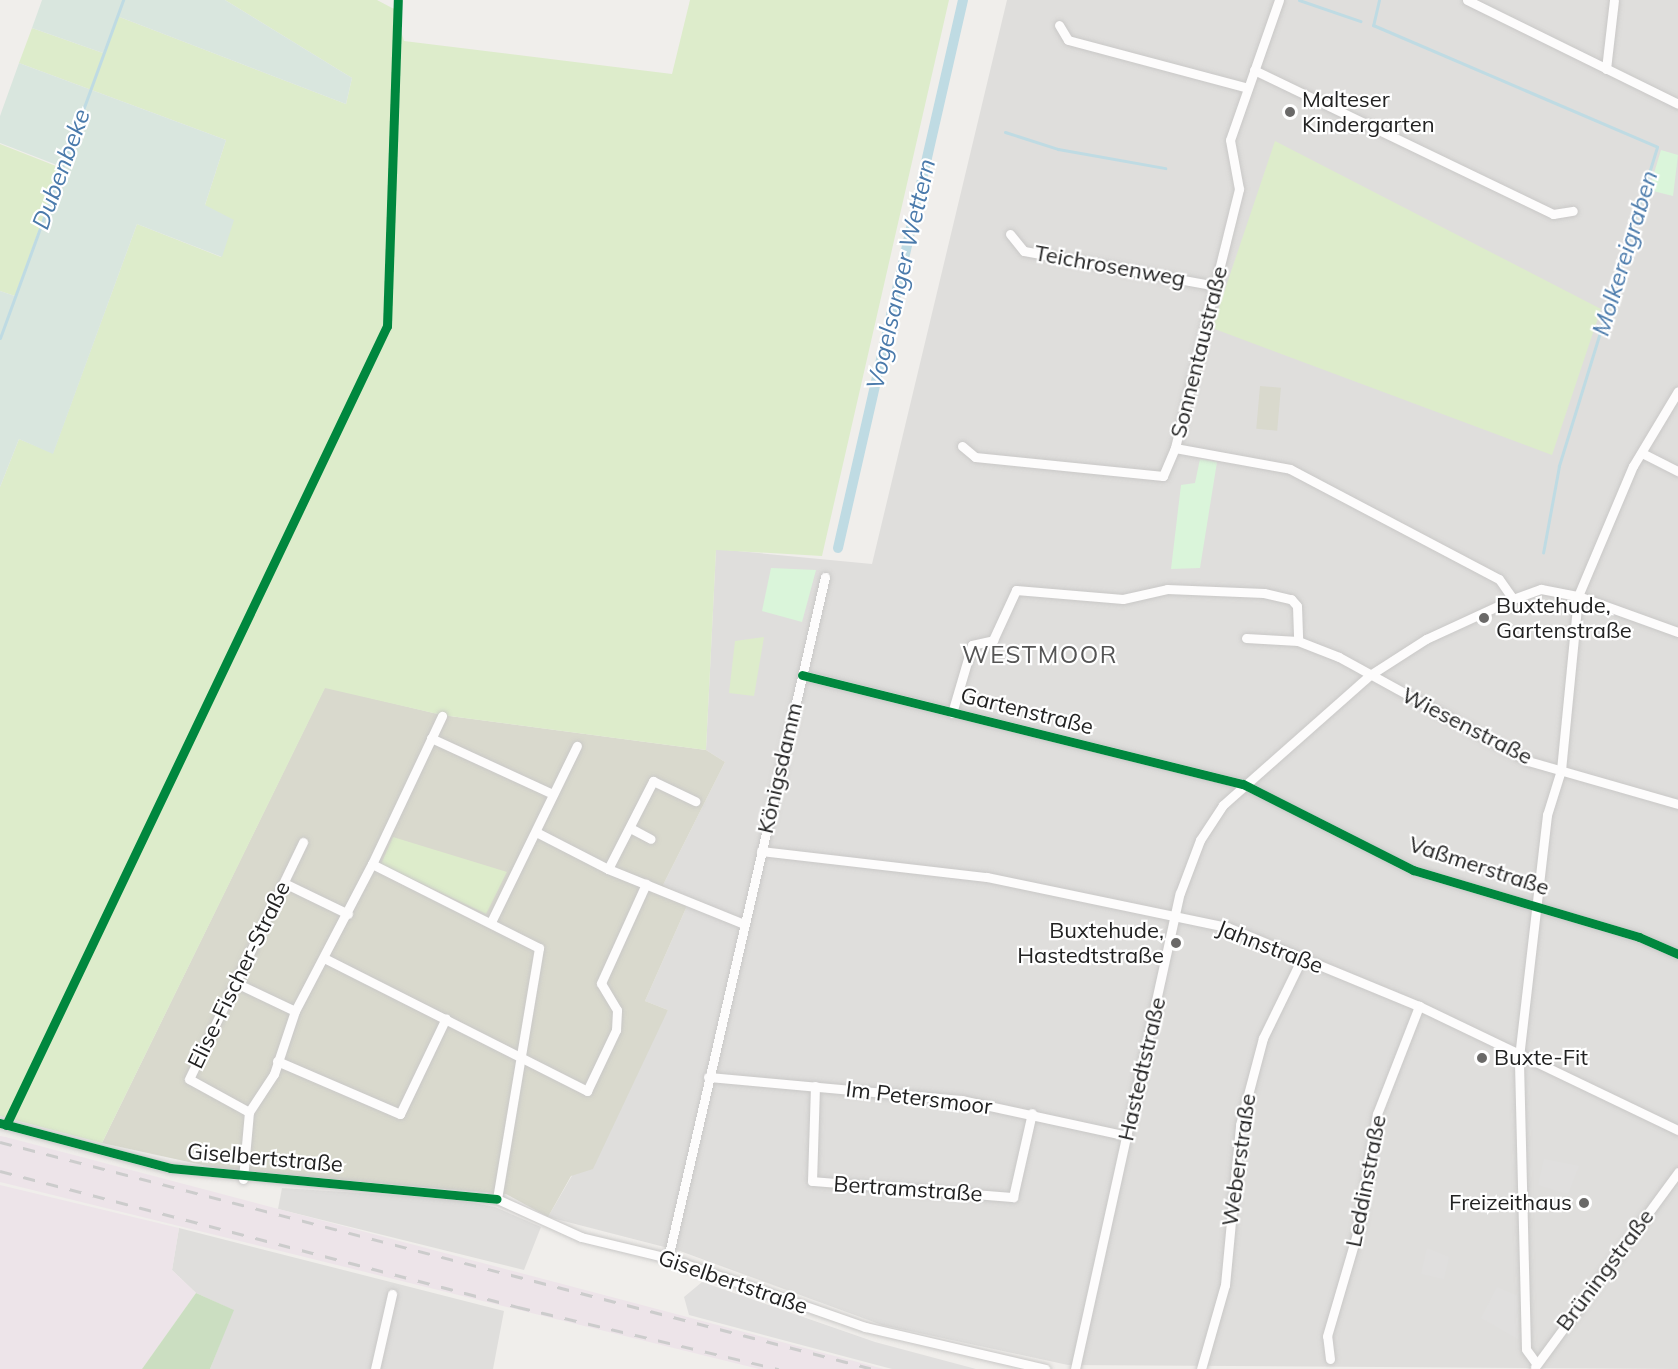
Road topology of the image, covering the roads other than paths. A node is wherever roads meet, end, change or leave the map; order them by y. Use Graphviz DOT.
graph roads {
  1 [pos="1280,0"];
  2 [pos="1467,0"];
  3 [pos="1614,0"];
  4 [pos="1059,25"];
  5 [pos="1606,69"];
  6 [pos="1254,70"];
  7 [pos="1248,88"];
  8 [pos="1678,104"];
  9 [pos="1573,211"];
  10 [pos="1010,234"];
  11 [pos="1216,286"];
  12 [pos="1678,391"];
  13 [pos="963,446"];
  14 [pos="1175,448"];
  15 [pos="1644,454"];
  16 [pos="1678,471"];
  17 [pos="825,577"];
  18 [pos="1578,596"];
  19 [pos="1513,599"];
  20 [pos="1678,632"];
  21 [pos="1246,638"];
  22 [pos="1298,641"];
  23 [pos="802,675"];
  24 [pos="1370,675"];
  25 [pos="951,712"];
  26 [pos="442,716"];
  27 [pos="431,738"];
  28 [pos="577,746"];
  29 [pos="1561,770"];
  30 [pos="1242,784"];
  31 [pos="553,794"];
  32 [pos="695,801"];
  33 [pos="1678,804"];
  34 [pos="632,829"];
  35 [pos="536,832"];
  36 [pos="651,839"];
  37 [pos="303,842"];
  38 [pos="761,851"];
  39 [pos="372,864"];
  40 [pos="608,869"];
  41 [pos="284,883"];
  42 [pos="646,884"];
  43 [pos="1535,905"];
  44 [pos="348,914"];
  45 [pos="1176,918"];
  46 [pos="490,922"];
  47 [pos="744,924"];
  48 [pos="1678,954"];
  49 [pos="324,958"];
  50 [pos="1302,958"];
  51 [pos="236,983"];
  52 [pos="1419,1006"];
  53 [pos="295,1011"];
  54 [pos="446,1018"];
  55 [pos="1519,1057"];
  56 [pos="519,1060"];
  57 [pos="277,1061"];
  58 [pos="708,1077"];
  59 [pos="814,1086"];
  60 [pos="249,1112"];
  61 [pos="1032,1113"];
  62 [pos="0,1123"];
  63 [pos="1678,1130"];
  64 [pos="1127,1136"];
  65 [pos="1678,1172"];
  66 [pos="243,1179"];
  67 [pos="496,1199"];
  68 [pos="668,1258"];
  69 [pos="392,1294"];
  70 [pos="1330,1359"];
  71 [pos="1535,1366"];
  72 [pos="375,1369"];
  73 [pos="1045,1369"];
  74 [pos="1074,1369"];
  75 [pos="1201,1369"];
  1 -- 6 [label="street"];
  2 -- 5 [label="street"];
  3 -- 5 [label="street"];
  4 -- 7 [label="street"];
  5 -- 8 [label="street"];
  6 -- 7 [label="street"];
  6 -- 9 [label="street"];
  7 -- 11 [label="street, Sonnentaustraße"];
  10 -- 11 [label="street, Teichrosenweg"];
  11 -- 14 [label="street, Sonnentaustraße"];
  12 -- 15 [label="street"];
  13 -- 14 [label="street"];
  14 -- 19 [label="street, Sonnentaustraße"];
  15 -- 16 [label="street"];
  15 -- 18 [label="street"];
  17 -- 23 [label="street, Königsdamm"];
  18 -- 19 [label="street"];
  18 -- 20 [label="street"];
  18 -- 29 [label="street"];
  19 -- 24 [label="street"];
  21 -- 22 [label="street, Wiesenstraße"];
  22 -- 24 [label="street, Wiesenstraße"];
  22 -- 25 [label="street"];
  23 -- 25 [label="street, Gartenstraße"];
  23 -- 38 [label="street, Königsdamm"];
  24 -- 29 [label="street, Wiesenstraße"];
  24 -- 30 [label="street"];
  25 -- 30 [label="street, Gartenstraße"];
  26 -- 27 [label="street"];
  27 -- 31 [label="street"];
  27 -- 39 [label="street"];
  28 -- 31 [label="street"];
  29 -- 33 [label="street, Wiesenstraße"];
  29 -- 43 [label="street"];
  30 -- 43 [label="street, Vaßmerstraße"];
  30 -- 45 [label="street, Hastedtstraße"];
  31 -- 35 [label="street"];
  32 -- 34 [label="street"];
  34 -- 36 [label="street"];
  34 -- 40 [label="street"];
  35 -- 40 [label="street"];
  35 -- 46 [label="street"];
  37 -- 41 [label="street, Elise-Fischer-Straße"];
  38 -- 45 [label="street, Jahnstraße"];
  38 -- 47 [label="street, Königsdamm"];
  39 -- 44 [label="street"];
  39 -- 46 [label="street"];
  40 -- 42 [label="street"];
  41 -- 44 [label="street"];
  41 -- 51 [label="street, Elise-Fischer-Straße"];
  42 -- 47 [label="street"];
  42 -- 56 [label="street"];
  43 -- 48 [label="street, Vaßmerstraße"];
  43 -- 55 [label="street"];
  44 -- 49 [label="street"];
  45 -- 50 [label="street, Jahnstraße"];
  45 -- 64 [label="street, Hastedtstraße"];
  46 -- 56 [label="street"];
  47 -- 58 [label="street, Königsdamm"];
  49 -- 53 [label="street"];
  49 -- 54 [label="street"];
  50 -- 52 [label="street, Jahnstraße"];
  50 -- 75 [label="street, Weberstraße"];
  51 -- 53 [label="street"];
  51 -- 60 [label="street, Elise-Fischer-Straße"];
  52 -- 55 [label="street, Jahnstraße"];
  52 -- 70 [label="street, Leddinstraße"];
  53 -- 57 [label="street"];
  54 -- 56 [label="street"];
  54 -- 57 [label="street"];
  55 -- 63 [label="street, Jahnstraße"];
  55 -- 71 [label="street"];
  56 -- 67 [label="street"];
  57 -- 60 [label="street"];
  58 -- 59 [label="street, Im Petersmoor"];
  58 -- 68 [label="street, Königsdamm"];
  59 -- 61 [label="street, Im Petersmoor"];
  59 -- 61 [label="street, Bertramstraße"];
  60 -- 66 [label="street"];
  61 -- 64 [label="street, Im Petersmoor"];
  62 -- 66 [label="street, Giselbertstraße"];
  64 -- 74 [label="street, Hastedtstraße"];
  65 -- 71 [label="street, Brüningstraße"];
  66 -- 67 [label="street, Giselbertstraße"];
  67 -- 68 [label="street, Giselbertstraße"];
  68 -- 73 [label="street, Giselbertstraße"];
  69 -- 72 [label="street"];
}
